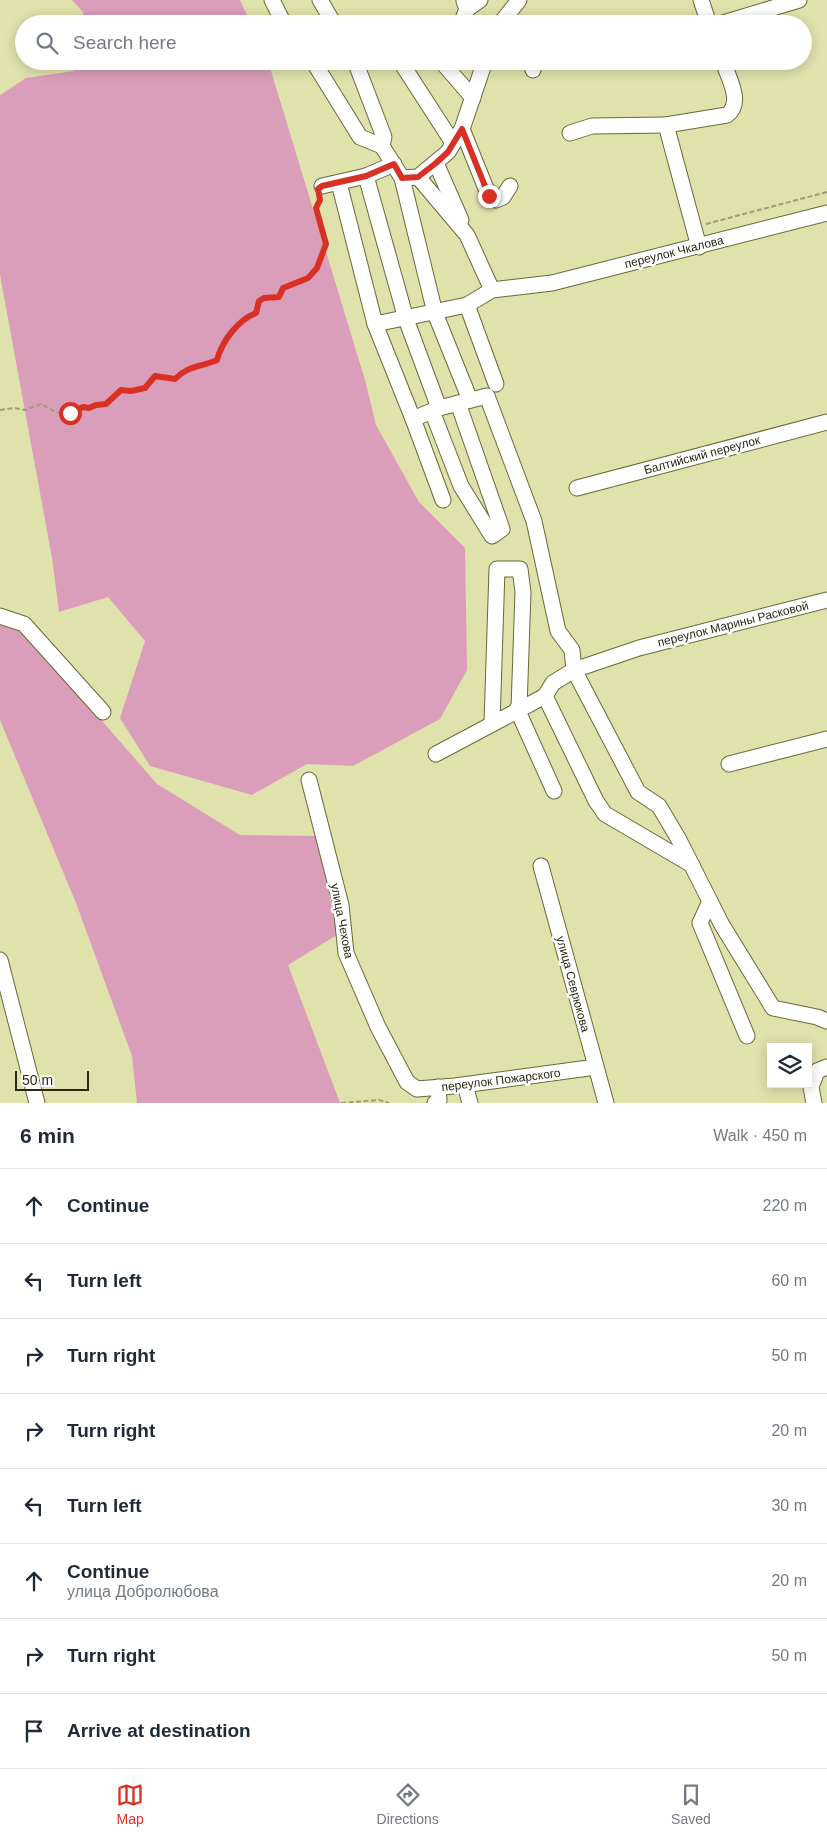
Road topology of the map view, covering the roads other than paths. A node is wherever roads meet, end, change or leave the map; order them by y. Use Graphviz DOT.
graph roads {
  1 [pos="272,0"];
  2 [pos="320,0"];
  3 [pos="480,0"];
  4 [pos="701,0"];
  5 [pos="798,0"];
  6 [pos="515,4"];
  7 [pos="465,5"];
  8 [pos="280,15"];
  9 [pos="329,15"];
  10 [pos="507,15"];
  11 [pos="706,15"];
  12 [pos="749,15"];
  13 [pos="319,70"];
  14 [pos="358,70"];
  15 [pos="405,70"];
  16 [pos="449,70"];
  17 [pos="482,70"];
  18 [pos="725,70"];
  19 [pos="473,98"];
  20 [pos="666,125"];
  21 [pos="462,129"];
  22 [pos="570,133"];
  23 [pos="382,146"];
  24 [pos="451,148"];
  25 [pos="436,163"];
  26 [pos="394,164"];
  27 [pos="366,176"];
  28 [pos="418,177"];
  29 [pos="402,178"];
  30 [pos="339,183"];
  31 [pos="322,186"];
  32 [pos="510,186"];
  33 [pos="827,213"];
  34 [pos="467,235"];
  35 [pos="699,247"];
  36 [pos="492,290"];
  37 [pos="467,306"];
  38 [pos="435,312"];
  39 [pos="406,319"];
  40 [pos="375,324"];
  41 [pos="496,384"];
  42 [pos="464,402"];
  43 [pos="436,410"];
  44 [pos="413,419"];
  45 [pos="827,422"];
  46 [pos="577,488"];
  47 [pos="443,500"];
  48 [pos="827,600"];
  49 [pos="0,616"];
  50 [pos="574,670"];
  51 [pos="545,696"];
  52 [pos="518,709"];
  53 [pos="103,712"];
  54 [pos="492,723"];
  55 [pos="827,739"];
  56 [pos="436,754"];
  57 [pos="729,764"];
  58 [pos="309,780"];
  59 [pos="554,791"];
  60 [pos="692,865"];
  61 [pos="540,866"];
  62 [pos="710,901"];
  63 [pos="0,960"];
  64 [pos="827,1021"];
  65 [pos="747,1036"];
  66 [pos="596,1068"];
  67 [pos="827,1068"];
  68 [pos="407,1082"];
  69 [pos="465,1085"];
  70 [pos="438,1087"];
  71 [pos="37,1103"];
  72 [pos="435,1103"];
  73 [pos="470,1103"];
  74 [pos="606,1103"];
  75 [pos="814,1103"];
  1 -- 8 [label="street"];
  2 -- 9 [label="street"];
  3 -- 7 [label="street"];
  4 -- 11 [label="street"];
  5 -- 12 [label="street"];
  6 -- 10 [label="street"];
  13 -- 23 [label="street"];
  14 -- 23 [label="street"];
  15 -- 24 [label="street"];
  16 -- 19 [label="street"];
  17 -- 19 [label="street"];
  18 -- 20 [label="street"];
  19 -- 21 [label="street"];
  20 -- 22 [label="street"];
  20 -- 35 [label="street"];
  21 -- 24 [label="street"];
  21 -- 32 [label="street"];
  23 -- 26 [label="street"];
  24 -- 25 [label="street"];
  25 -- 28 [label="street"];
  25 -- 34 [label="street"];
  26 -- 27 [label="street"];
  26 -- 29 [label="street"];
  27 -- 30 [label="street"];
  27 -- 39 [label="street"];
  28 -- 29 [label="street"];
  28 -- 34 [label="street"];
  29 -- 38 [label="street"];
  30 -- 31 [label="street"];
  30 -- 40 [label="street"];
  33 -- 35 [label="street, переулок Чкалова"];
  34 -- 36 [label="street"];
  35 -- 36 [label="street, переулок Чкалова"];
  36 -- 37 [label="street"];
  37 -- 38 [label="street"];
  37 -- 41 [label="street"];
  38 -- 39 [label="street"];
  38 -- 42 [label="street"];
  39 -- 40 [label="street"];
  39 -- 43 [label="street"];
  40 -- 44 [label="street"];
  42 -- 43 [label="street"];
  42 -- 43 [label="street"];
  42 -- 50 [label="street"];
  43 -- 44 [label="street"];
  44 -- 47 [label="street"];
  45 -- 46 [label="street, Балтийский переулок"];
  48 -- 50 [label="street, переулок Марины Расковой"];
  49 -- 53 [label="street"];
  50 -- 51 [label="street, переулок Марины Расковой"];
  50 -- 60 [label="street"];
  51 -- 52 [label="street"];
  51 -- 60 [label="street"];
  52 -- 54 [label="street"];
  52 -- 54 [label="street"];
  52 -- 59 [label="street"];
  54 -- 56 [label="street"];
  55 -- 57 [label="street"];
  58 -- 68 [label="street, улица Чехова"];
  60 -- 62 [label="street"];
  61 -- 66 [label="street, улица Севрюкова"];
  62 -- 64 [label="street"];
  62 -- 65 [label="street"];
  63 -- 71 [label="street"];
  66 -- 69 [label="street, переулок Пожарского"];
  66 -- 74 [label="street, улица Севрюкова"];
  67 -- 75 [label="street"];
  68 -- 70 [label="street, переулок Пожарского"];
  69 -- 70 [label="street, переулок Пожарского"];
  69 -- 73 [label="street"];
  70 -- 72 [label="street"];
}
